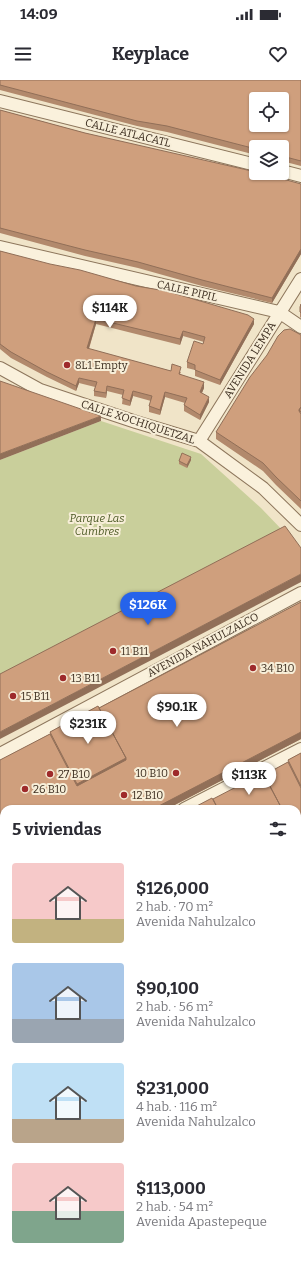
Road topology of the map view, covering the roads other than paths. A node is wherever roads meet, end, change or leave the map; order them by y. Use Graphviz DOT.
graph roads {
  1 [pos="0,101"];
  2 [pos="249,163"];
  3 [pos="289,173"];
  4 [pos="301,176"];
  5 [pos="0,247"];
  6 [pos="301,279"];
  7 [pos="279,312"];
  8 [pos="301,327"];
  9 [pos="0,368"];
  10 [pos="199,441"];
  11 [pos="301,525"];
  12 [pos="301,592"];
  13 [pos="301,749"];
  14 [pos="0,754"];
  15 [pos="192,805"];
  1 -- 2 [label="street, CALLE ATLACATL"];
  3 -- 4 [label="street"];
  5 -- 7 [label="street, CALLE PIPIL"];
  6 -- 7 [label="street, AVENIDA LEMPA"];
  7 -- 8 [label="street, CALLE PIPIL"];
  7 -- 10 [label="street, AVENIDA LEMPA"];
  9 -- 10 [label="street, CALLE XOCHIQUETZAL"];
  10 -- 11 [label="street, CALLE XOCHIQUETZAL"];
  12 -- 14 [label="street, AVENIDA NAHULZALCO"];
  13 -- 15 [label="street"];
}
